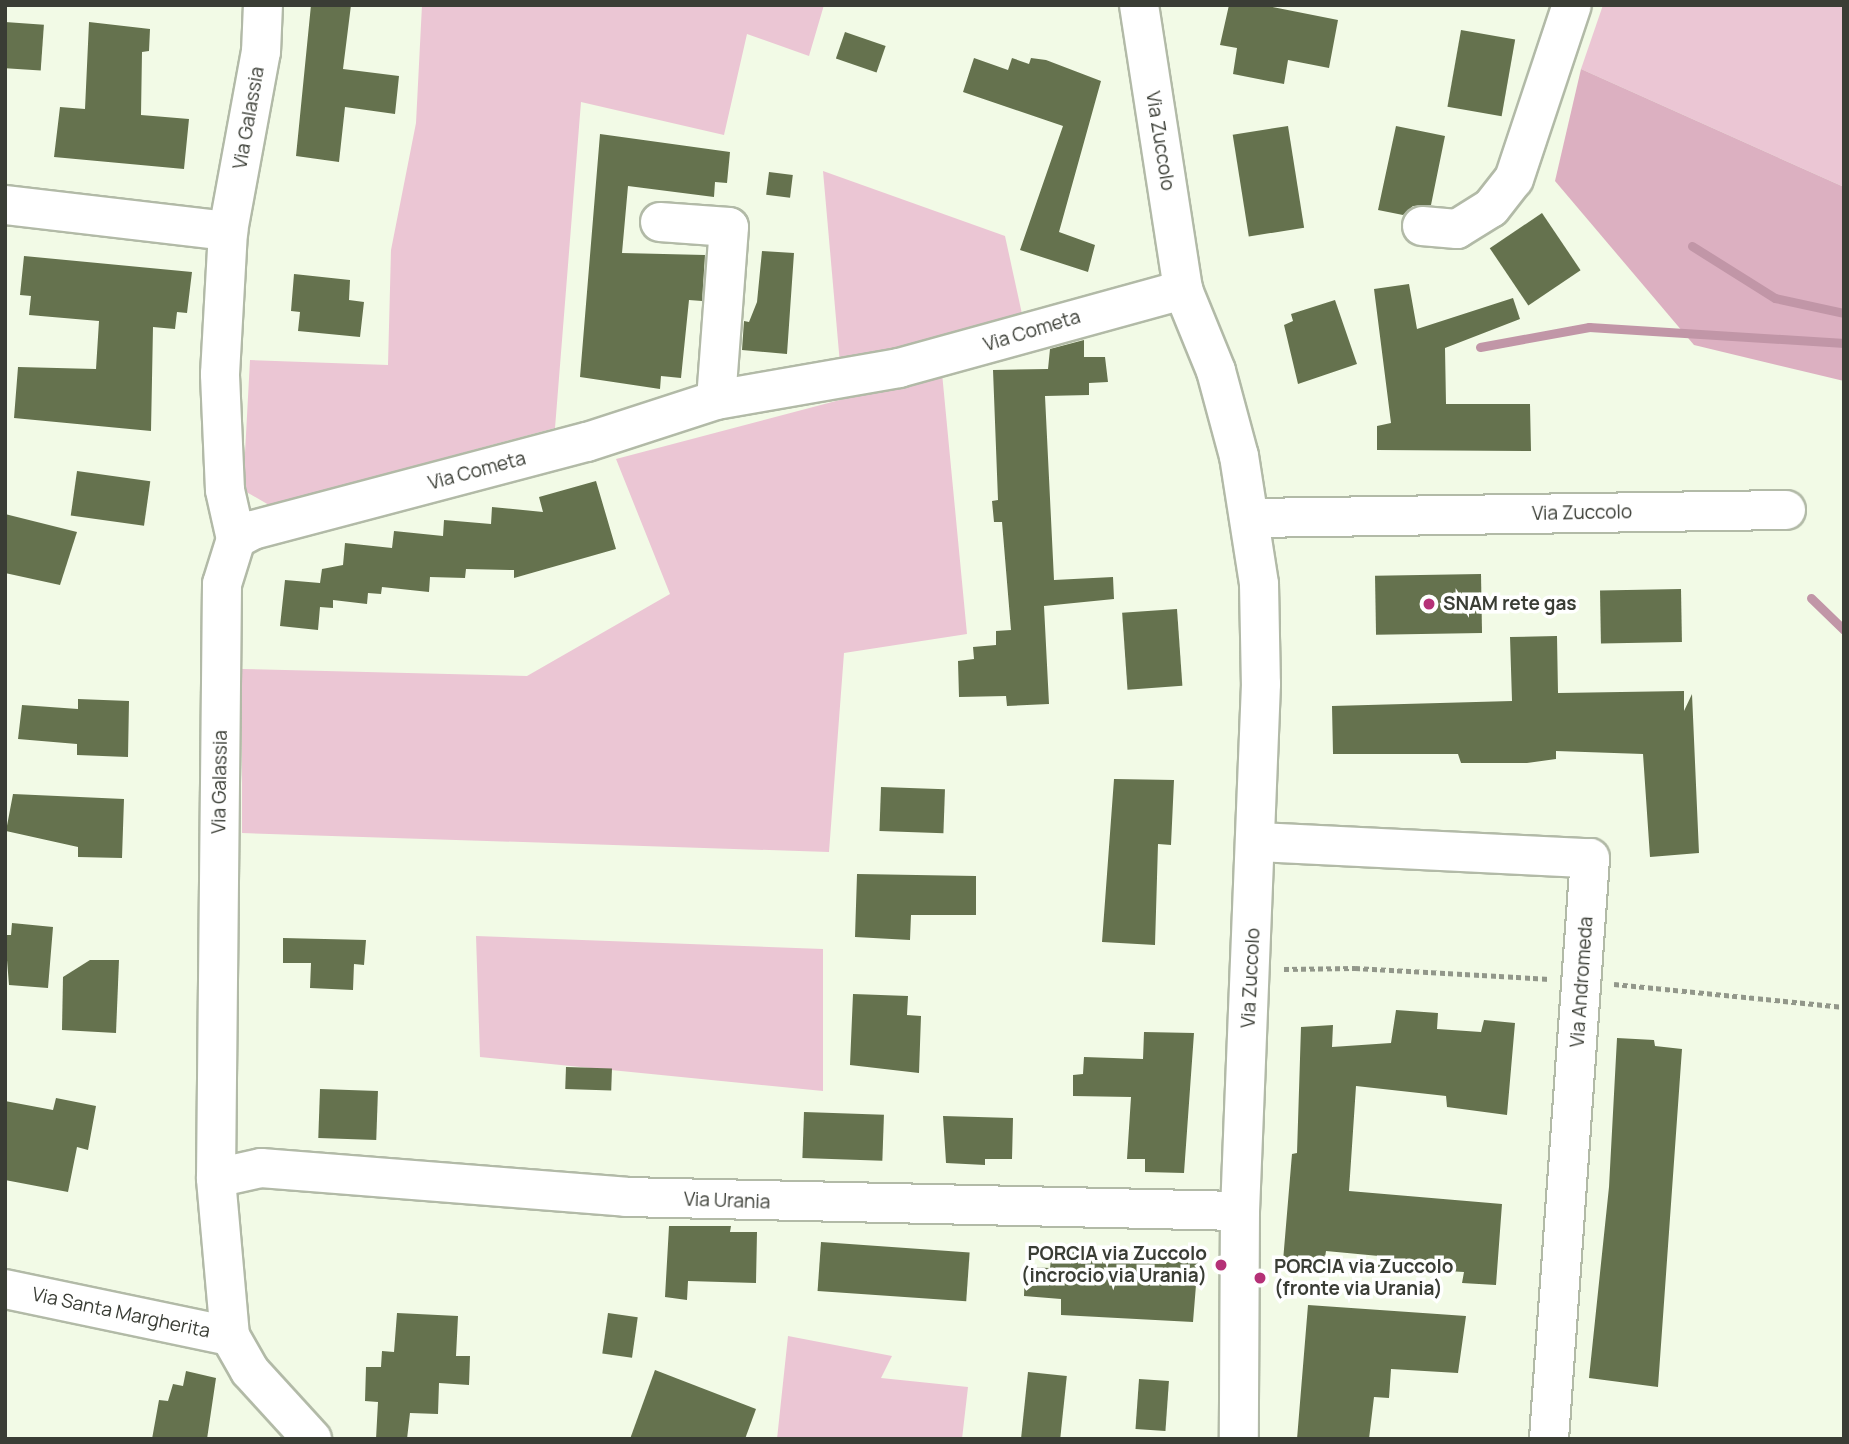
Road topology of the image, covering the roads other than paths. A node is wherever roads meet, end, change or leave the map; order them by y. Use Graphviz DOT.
graph roads {
  1 [pos="262,5"];
  2 [pos="1139,5"];
  3 [pos="1572,5"];
  4 [pos="5,205"];
  5 [pos="660,222"];
  6 [pos="1422,226"];
  7 [pos="228,231"];
  8 [pos="1183,290"];
  9 [pos="716,400"];
  10 [pos="1786,510"];
  11 [pos="1252,518"];
  12 [pos="236,539"];
  13 [pos="1257,842"];
  14 [pos="216,1178"];
  15 [pos="1240,1211"];
  16 [pos="5,1289"];
  17 [pos="230,1336"];
  18 [pos="312,1439"];
  19 [pos="1239,1439"];
  20 [pos="1549,1439"];
  1 -- 7 [label="street, Via Galassia"];
  2 -- 8 [label="street, Via Zuccolo"];
  3 -- 6 [label="street"];
  4 -- 7 [label="street"];
  5 -- 9 [label="street"];
  7 -- 12 [label="street, Via Galassia"];
  8 -- 9 [label="street, Via Cometa"];
  8 -- 11 [label="street, Via Zuccolo"];
  9 -- 12 [label="street, Via Cometa"];
  10 -- 11 [label="street, Via Zuccolo"];
  11 -- 13 [label="street, Via Zuccolo"];
  12 -- 14 [label="street, Via Galassia"];
  13 -- 15 [label="street, Via Zuccolo"];
  13 -- 20 [label="street, Via Andromeda"];
  14 -- 15 [label="street, Via Urania"];
  14 -- 17 [label="street, Via Galassia"];
  15 -- 19 [label="street, Via Zuccolo"];
  16 -- 17 [label="street, Via Santa Margherita"];
  17 -- 18 [label="street, Via Santa Margherita"];
}
